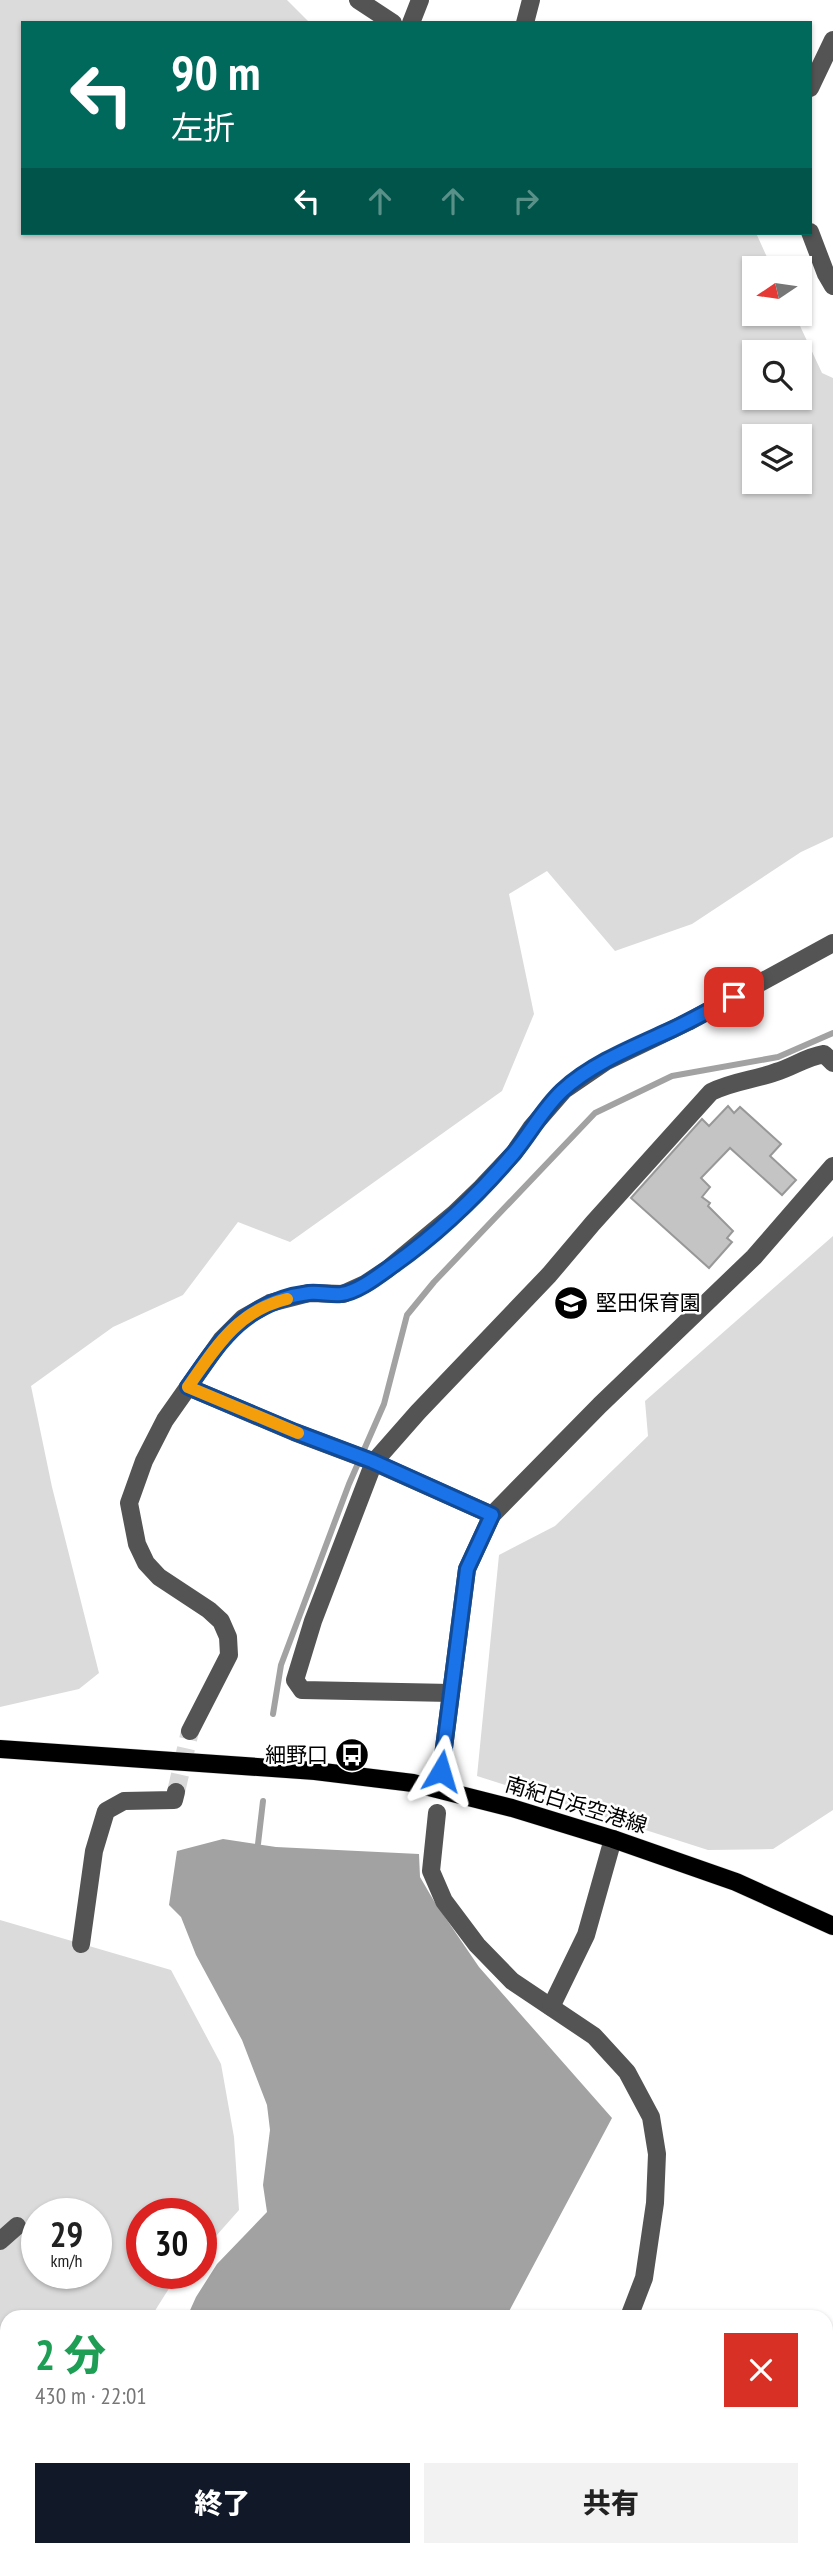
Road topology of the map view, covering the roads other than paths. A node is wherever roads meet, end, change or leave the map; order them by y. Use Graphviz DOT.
graph roads {
  1 [pos="358,0"];
  2 [pos="420,0"];
  3 [pos="531,0"];
  4 [pos="390,21"];
  5 [pos="412,21"];
  6 [pos="526,21"];
  7 [pos="833,40"];
  8 [pos="812,84"];
  9 [pos="811,235"];
  10 [pos="833,286"];
  11 [pos="833,943"];
  12 [pos="833,1063"];
  13 [pos="833,1166"];
  14 [pos="188,1387"];
  15 [pos="373,1461"];
  16 [pos="492,1515"];
  17 [pos="451,1693"];
  18 [pos="190,1731"];
  19 [pos="0,1749"];
  20 [pos="441,1771"];
  21 [pos="176,1792"];
  22 [pos="437,1813"];
  23 [pos="613,1839"];
  24 [pos="833,1926"];
  25 [pos="82,1944"];
  26 [pos="551,2007"];
  27 [pos="18,2225"];
  28 [pos="0,2241"];
  29 [pos="632,2310"];
  1 -- 4 [label="street"];
  2 -- 5 [label="street"];
  3 -- 6 [label="street"];
  7 -- 8 [label="street"];
  9 -- 10 [label="street"];
  11 -- 14 [label="street"];
  12 -- 15 [label="street"];
  13 -- 16 [label="street"];
  14 -- 15 [label="street"];
  14 -- 18 [label="street"];
  15 -- 16 [label="street"];
  15 -- 17 [label="street"];
  16 -- 17 [label="street"];
  17 -- 20 [label="street"];
  19 -- 23 [label="main road, 南紀白浜空港線"];
  21 -- 25 [label="street"];
  22 -- 26 [label="street"];
  23 -- 24 [label="main road, 南紀白浜空港線"];
  23 -- 26 [label="street"];
  26 -- 29 [label="street"];
  27 -- 28 [label="street"];
}
